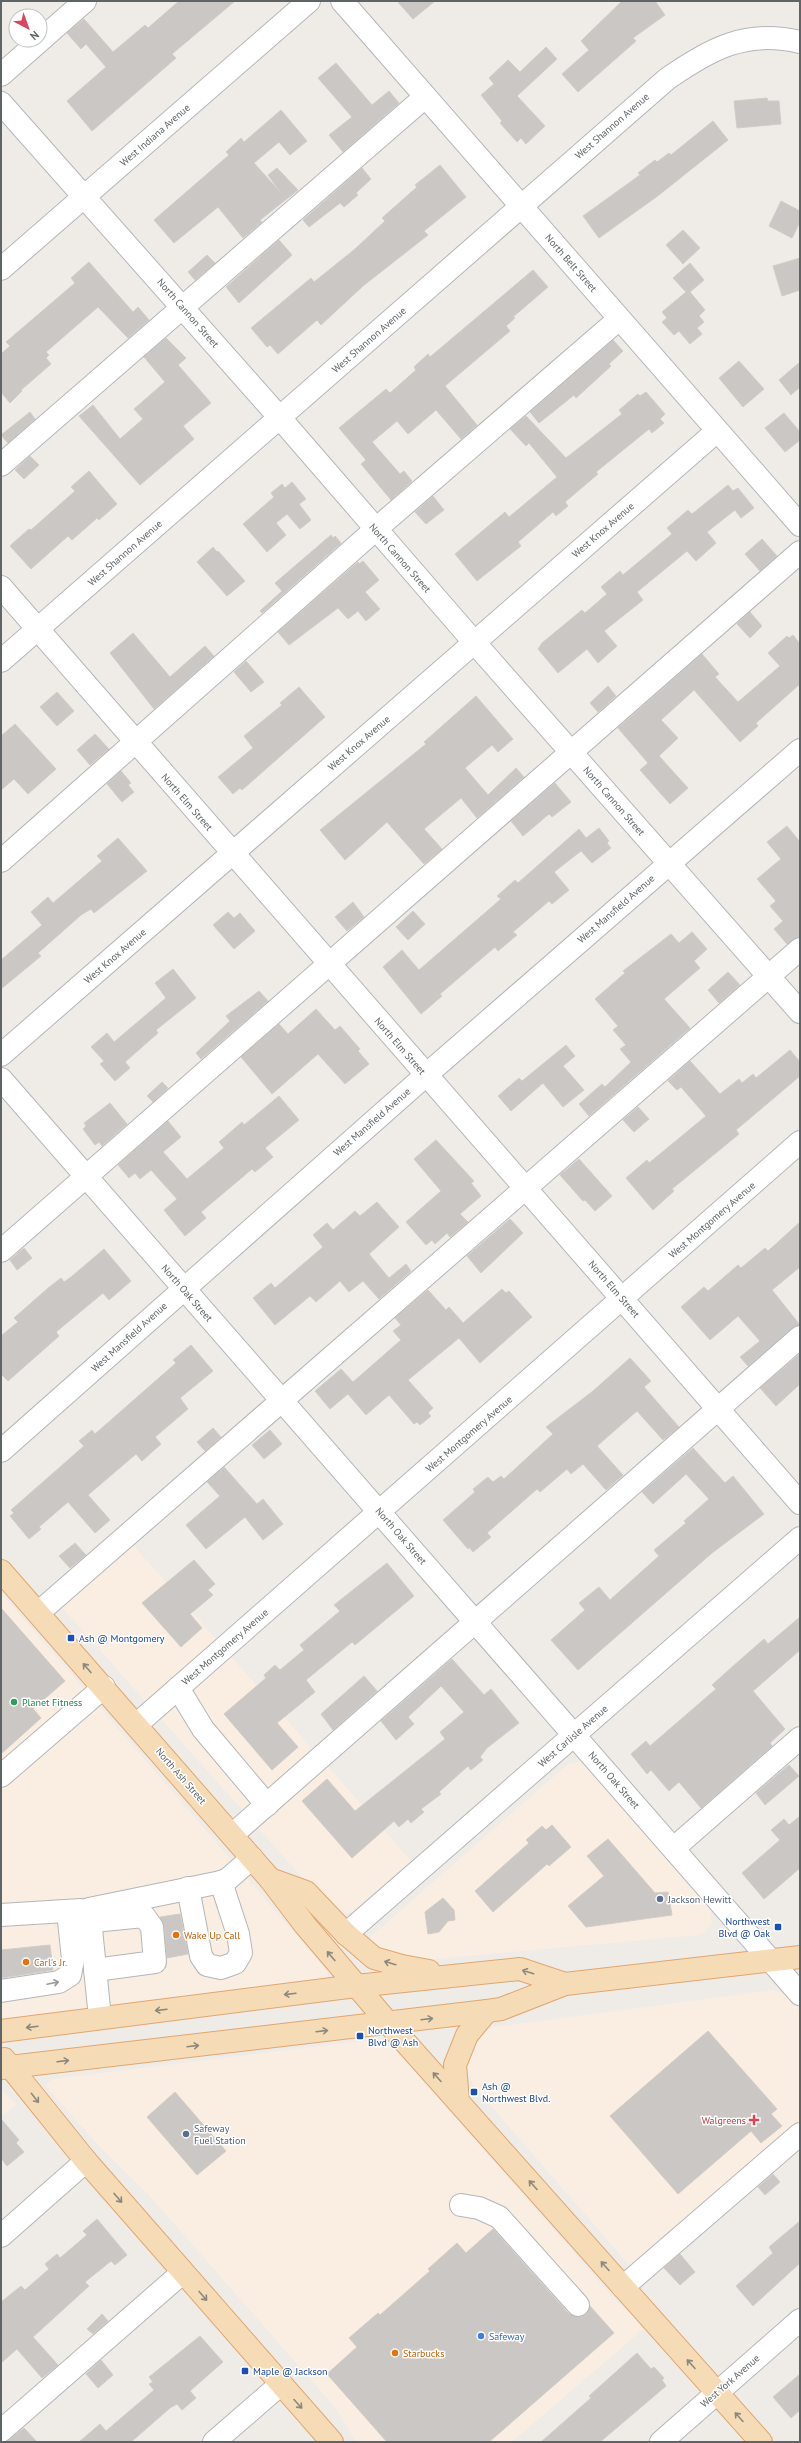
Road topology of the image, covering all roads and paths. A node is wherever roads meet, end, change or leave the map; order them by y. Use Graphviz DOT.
graph roads {
  1 [pos="85,1"];
  2 [pos="309,1"];
  3 [pos="342,1"];
  4 [pos="800,42"];
  5 [pos="1,75"];
  6 [pos="425,97"];
  7 [pos="1,103"];
  8 [pos="85,197"];
  9 [pos="522,207"];
  10 [pos="1,269"];
  11 [pos="184,309"];
  12 [pos="619,319"];
  13 [pos="280,418"];
  14 [pos="717,431"];
  15 [pos="1,465"];
  16 [pos="800,525"];
  17 [pos="376,529"];
  18 [pos="800,552"];
  19 [pos="1,587"];
  20 [pos="38,629"];
  21 [pos="474,642"];
  22 [pos="1,661"];
  23 [pos="136,742"];
  24 [pos="800,750"];
  25 [pos="571,752"];
  26 [pos="232,854"];
  27 [pos="1,861"];
  28 [pos="669,864"];
  29 [pos="800,949"];
  30 [pos="329,965"];
  31 [pos="769,976"];
  32 [pos="800,1012"];
  33 [pos="1,1056"];
  34 [pos="426,1075"];
  35 [pos="1,1079"];
  36 [pos="800,1142"];
  37 [pos="87,1178"];
  38 [pos="525,1188"];
  39 [pos="1,1251"];
  40 [pos="184,1288"];
  41 [pos="622,1298"];
  42 [pos="800,1337"];
  43 [pos="282,1400"];
  44 [pos="719,1408"];
  45 [pos="1,1450"];
  46 [pos="800,1504"];
  47 [pos="380,1512"];
  48 [pos="800,1538"];
  49 [pos="1,1571"];
  50 [pos="38,1613"];
  51 [pos="476,1622"];
  52 [pos="104,1687"];
  53 [pos="178,1688"];
  54 [pos="136,1725"];
  55 [pos="575,1735"];
  56 [pos="800,1738"];
  57 [pos="1,1776"];
  58 [pos="267,1804"];
  59 [pos="232,1835"];
  60 [pos="674,1848"];
  61 [pos="252,1858"];
  62 [pos="270,1879"];
  63 [pos="221,1882"];
  64 [pos="188,1888"];
  65 [pos="82,1914"];
  66 [pos="1,1915"];
  67 [pos="346,1934"];
  68 [pos="800,1957"];
  69 [pos="770,1961"];
  70 [pos="95,1970"];
  71 [pos="456,1976"];
  72 [pos="565,1984"];
  73 [pos="356,1986"];
  74 [pos="1,1991"];
  75 [pos="800,1994"];
  76 [pos="487,2011"];
  77 [pos="100,2018"];
  78 [pos="389,2024"];
  79 [pos="1,2031"];
  80 [pos="4,2064"];
  81 [pos="458,2101"];
  82 [pos="800,2134"];
  83 [pos="86,2161"];
  84 [pos="461,2205"];
  85 [pos="1,2236"];
  86 [pos="182,2273"];
  87 [pos="623,2287"];
  88 [pos="578,2305"];
  89 [pos="800,2320"];
  90 [pos="281,2384"];
  91 [pos="717,2393"];
  92 [pos="1,2431"];
  93 [pos="214,2442"];
  94 [pos="332,2442"];
  95 [pos="660,2442"];
  96 [pos="761,2442"];
  1 -- 5 [label="street"];
  2 -- 8 [label="street, West Indiana Avenue"];
  3 -- 6 [label="street, North Belt Street"];
  4 -- 9 [label="street, West Shannon Avenue"];
  6 -- 9 [label="street, North Belt Street"];
  6 -- 11 [label="street"];
  7 -- 8 [label="street, North Cannon Street"];
  8 -- 10 [label="street, West Indiana Avenue"];
  8 -- 11 [label="street, North Cannon Street"];
  9 -- 12 [label="street, North Belt Street"];
  9 -- 13 [label="street, West Shannon Avenue"];
  11 -- 13 [label="street, North Cannon Street"];
  11 -- 15 [label="street"];
  12 -- 14 [label="street, North Belt Street"];
  12 -- 17 [label="street"];
  13 -- 17 [label="street, North Cannon Street"];
  13 -- 20 [label="street, West Shannon Avenue"];
  14 -- 16 [label="street, North Belt Street"];
  14 -- 21 [label="street, West Knox Avenue"];
  17 -- 21 [label="street, North Cannon Street"];
  17 -- 23 [label="street"];
  18 -- 25 [label="street"];
  19 -- 20 [label="street, North Elm Street"];
  20 -- 22 [label="street, West Shannon Avenue"];
  20 -- 23 [label="street, North Elm Street"];
  21 -- 25 [label="street, North Cannon Street"];
  21 -- 26 [label="street, West Knox Avenue"];
  23 -- 26 [label="street, North Elm Street"];
  23 -- 27 [label="street"];
  24 -- 28 [label="street, West Mansfield Avenue"];
  25 -- 28 [label="street, North Cannon Street"];
  25 -- 30 [label="street"];
  26 -- 30 [label="street, North Elm Street"];
  26 -- 33 [label="street, West Knox Avenue"];
  28 -- 31 [label="street, North Cannon Street"];
  28 -- 34 [label="street, West Mansfield Avenue"];
  29 -- 31 [label="street"];
  30 -- 34 [label="street, North Elm Street"];
  30 -- 37 [label="street"];
  31 -- 32 [label="street, North Cannon Street"];
  31 -- 38 [label="street"];
  34 -- 38 [label="street, North Elm Street"];
  34 -- 40 [label="street, West Mansfield Avenue"];
  35 -- 37 [label="street, North Oak Street"];
  36 -- 41 [label="street, West Montgomery Avenue"];
  37 -- 39 [label="street"];
  37 -- 40 [label="street, North Oak Street"];
  38 -- 41 [label="street, North Elm Street"];
  38 -- 43 [label="street"];
  40 -- 43 [label="street, North Oak Street"];
  40 -- 45 [label="street, West Mansfield Avenue"];
  41 -- 44 [label="street, North Elm Street"];
  41 -- 47 [label="street, West Montgomery Avenue"];
  42 -- 44 [label="street"];
  43 -- 47 [label="street, North Oak Street"];
  43 -- 50 [label="street"];
  44 -- 46 [label="street, North Elm Street"];
  44 -- 51 [label="street"];
  47 -- 51 [label="street, North Oak Street"];
  47 -- 53 [label="street, West Montgomery Avenue"];
  48 -- 55 [label="street, West Carlisle Avenue"];
  49 -- 50 [label="main road, North Ash Street"];
  52 -- 50 [label="main road, North Ash Street, one-way"];
  51 -- 55 [label="street, North Oak Street"];
  51 -- 58 [label="street"];
  52 -- 54 [label="main road, North Ash Street"];
  52 -- 57 [label="street"];
  53 -- 54 [label="street, West Montgomery Avenue"];
  53 -- 58 [label="street"];
  54 -- 59 [label="main road, North Ash Street"];
  55 -- 60 [label="street, North Oak Street"];
  55 -- 67 [label="street, West Carlisle Avenue"];
  56 -- 60 [label="street"];
  58 -- 59 [label="street"];
  59 -- 61 [label="main road, North Ash Street"];
  60 -- 69 [label="street, North Oak Street"];
  61 -- 62 [label="main road, North Ash Street"];
  61 -- 63 [label="street"];
  62 -- 67 [label="main road"];
  73 -- 62 [label="main road, North Ash Street, one-way"];
  63 -- 64 [label="street"];
  63 -- 64 [label="street"];
  64 -- 65 [label="street"];
  65 -- 66 [label="street"];
  65 -- 70 [label="street"];
  65 -- 70 [label="street"];
  74 -- 65 [label="street, one-way"];
  71 -- 67 [label="main road, one-way"];
  68 -- 69 [label="main road"];
  69 -- 72 [label="main road"];
  69 -- 75 [label="street, North Oak Street"];
  70 -- 77 [label="street"];
  72 -- 71 [label="main road, one-way"];
  71 -- 73 [label="main road"];
  72 -- 76 [label="main road"];
  73 -- 77 [label="main road, one-way"];
  73 -- 78 [label="main road, North Ash Street"];
  78 -- 76 [label="main road, one-way"];
  76 -- 81 [label="main road"];
  77 -- 79 [label="main road, one-way"];
  80 -- 78 [label="main road, one-way"];
  81 -- 78 [label="main road, North Ash Street, one-way"];
  80 -- 83 [label="main road, one-way"];
  87 -- 81 [label="main road, North Ash Street, one-way"];
  82 -- 87 [label="street"];
  83 -- 85 [label="street"];
  83 -- 86 [label="main road, one-way"];
  84 -- 88 [label="street"];
  86 -- 90 [label="main road, one-way"];
  86 -- 92 [label="street"];
  91 -- 87 [label="main road, North Ash Street, one-way"];
  89 -- 91 [label="street, West York Avenue"];
  90 -- 93 [label="street"];
  90 -- 94 [label="main road, one-way"];
  91 -- 95 [label="street, West York Avenue"];
  96 -- 91 [label="main road, North Ash Street, one-way"];
}
